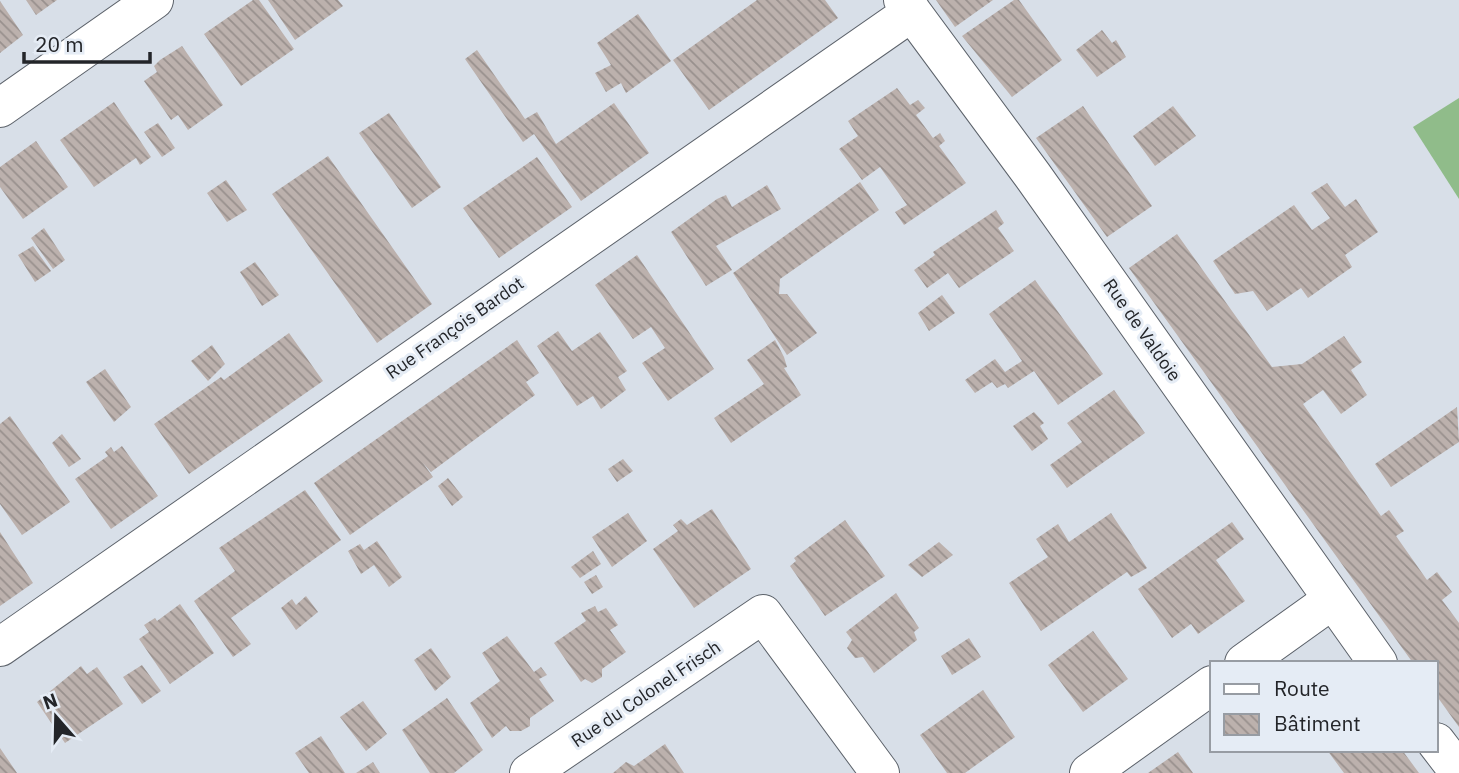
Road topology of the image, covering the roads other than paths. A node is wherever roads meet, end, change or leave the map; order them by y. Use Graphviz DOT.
graph roads {
  1 [pos="154,0"];
  2 [pos="907,6"];
  3 [pos="0,108"];
  4 [pos="1332,600"];
  5 [pos="0,647"];
  6 [pos="1247,661"];
  7 [pos="1377,661"];
  8 [pos="1210,686"];
  9 [pos="1438,744"];
  10 [pos="1459,772"];
  11 [pos="529,773"];
  12 [pos="880,773"];
  13 [pos="1089,773"];
  1 -- 3 [label="street"];
  2 -- 4 [label="street, Rue de Valdoie"];
  2 -- 5 [label="street, Rue François Bardot"];
  4 -- 6 [label="street"];
  4 -- 7 [label="street, Rue de Valdoie"];
  8 -- 13 [label="street"];
  9 -- 10 [label="street"];
  11 -- 12 [label="street, Rue du Colonel Frisch"];
}
